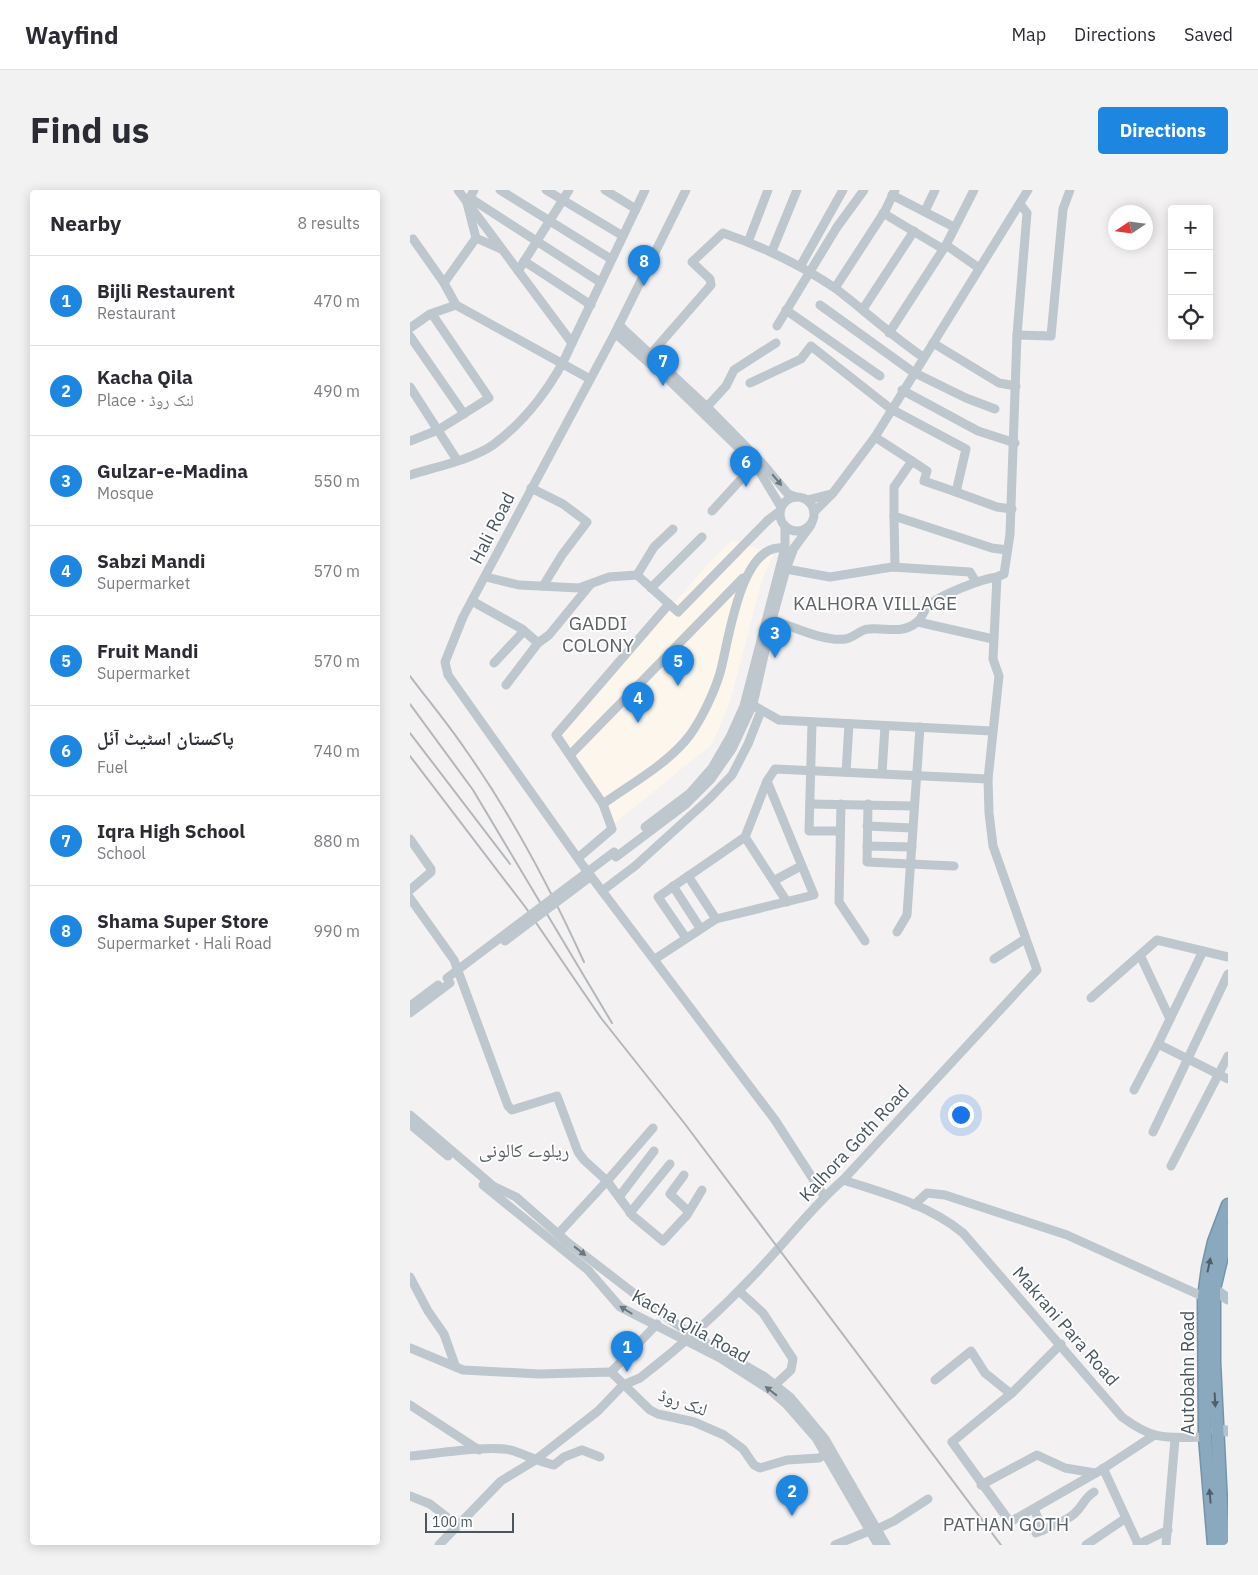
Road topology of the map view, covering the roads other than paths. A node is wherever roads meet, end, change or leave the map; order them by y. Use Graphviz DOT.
graph roads {
  1 [pos="458,190"];
  2 [pos="500,190"];
  3 [pos="546,190"];
  4 [pos="569,190"];
  5 [pos="605,190"];
  6 [pos="645,190"];
  7 [pos="686,190"];
  8 [pos="768,190"];
  9 [pos="797,190"];
  10 [pos="843,190"];
  11 [pos="864,190"];
  12 [pos="935,190"];
  13 [pos="974,190"];
  14 [pos="1028,190"];
  15 [pos="1070,190"];
  16 [pos="894,192"];
  17 [pos="470,197"];
  18 [pos="563,200"];
  19 [pos="1020,204"];
  20 [pos="636,209"];
  21 [pos="925,211"];
  22 [pos="883,213"];
  23 [pos="549,222"];
  24 [pos="954,227"];
  25 [pos="914,231"];
  26 [pos="623,236"];
  27 [pos="476,238"];
  28 [pos="414,239"];
  29 [pos="536,242"];
  30 [pos="748,242"];
  31 [pos="944,247"];
  32 [pos="501,249"];
  33 [pos="772,251"];
  34 [pos="611,259"];
  35 [pos="524,261"];
  36 [pos="801,265"];
  37 [pos="980,268"];
  38 [pos="518,271"];
  39 [pos="811,272"];
  40 [pos="600,282"];
  41 [pos="444,283"];
  42 [pos="835,288"];
  43 [pos="820,304"];
  44 [pos="456,305"];
  45 [pos="591,305"];
  46 [pos="863,309"];
  47 [pos="786,310"];
  48 [pos="432,314"];
  49 [pos="777,326"];
  50 [pos="410,328"];
  51 [pos="617,329"];
  52 [pos="889,333"];
  53 [pos="1017,335"];
  54 [pos="410,336"];
  55 [pos="572,343"];
  56 [pos="776,343"];
  57 [pos="933,343"];
  58 [pos="650,355"];
  59 [pos="924,357"];
  60 [pos="564,364"];
  61 [pos="913,372"];
  62 [pos="880,376"];
  63 [pos="590,379"];
  64 [pos="750,383"];
  65 [pos="1016,386"];
  66 [pos="410,387"];
  67 [pos="902,390"];
  68 [pos="705,409"];
  69 [pos="891,409"];
  70 [pos="995,409"];
  71 [pos="464,414"];
  72 [pos="438,430"];
  73 [pos="875,437"];
  74 [pos="410,440"];
  75 [pos="1015,443"];
  76 [pos="457,460"];
  77 [pos="912,461"];
  78 [pos="755,464"];
  79 [pos="410,475"];
  80 [pos="531,488"];
  81 [pos="956,492"];
  82 [pos="833,494"];
  83 [pos="796,497"];
  84 [pos="807,500"];
  85 [pos="781,509"];
  86 [pos="1012,509"];
  87 [pos="712,510"];
  88 [pos="814,512"];
  89 [pos="894,516"];
  90 [pos="811,525"];
  91 [pos="785,526"];
  92 [pos="673,529"];
  93 [pos="702,537"];
  94 [pos="785,548"];
  95 [pos="1007,550"];
  96 [pos="894,567"];
  97 [pos="786,569"];
  98 [pos="637,575"];
  99 [pos="745,576"];
  100 [pos="486,577"];
  101 [pos="997,577"];
  102 [pos="976,582"];
  103 [pos="590,585"];
  104 [pos="543,586"];
  105 [pos="651,588"];
  106 [pos="472,601"];
  107 [pos="669,604"];
  108 [pos="772,620"];
  109 [pos="918,622"];
  110 [pos="524,631"];
  111 [pos="993,638"];
  112 [pos="538,643"];
  113 [pos="494,663"];
  114 [pos="506,684"];
  115 [pos="753,704"];
  116 [pos="761,711"];
  117 [pos="812,723"];
  118 [pos="849,724"];
  119 [pos="885,726"];
  120 [pos="920,727"];
  121 [pos="992,731"];
  122 [pos="570,755"];
  123 [pos="810,770"];
  124 [pos="846,772"];
  125 [pos="882,773"];
  126 [pos="916,775"];
  127 [pos="988,780"];
  128 [pos="766,781"];
  129 [pos="603,804"];
  130 [pos="810,804"];
  131 [pos="841,804"];
  132 [pos="868,804"];
  133 [pos="913,806"];
  134 [pos="867,826"];
  135 [pos="912,828"];
  136 [pos="840,831"];
  137 [pos="745,837"];
  138 [pos="410,838"];
  139 [pos="867,846"];
  140 [pos="912,847"];
  141 [pos="615,854"];
  142 [pos="578,858"];
  143 [pos="910,864"];
  144 [pos="801,866"];
  145 [pos="954,866"];
  146 [pos="688,876"];
  147 [pos="775,880"];
  148 [pos="673,886"];
  149 [pos="410,890"];
  150 [pos="602,891"];
  151 [pos="410,898"];
  152 [pos="787,902"];
  153 [pos="716,919"];
  154 [pos="700,928"];
  155 [pos="898,932"];
  156 [pos="686,938"];
  157 [pos="1025,939"];
  158 [pos="865,941"];
  159 [pos="1203,951"];
  160 [pos="1140,955"];
  161 [pos="1228,957"];
  162 [pos="655,959"];
  163 [pos="994,959"];
  164 [pos="1228,974"];
  165 [pos="449,981"];
  166 [pos="1091,998"];
  167 [pos="410,1006"];
  168 [pos="410,1014"];
  169 [pos="1170,1019"];
  170 [pos="1158,1044"];
  171 [pos="1228,1056"];
  172 [pos="1188,1058"];
  173 [pos="1224,1077"];
  174 [pos="1134,1090"];
  175 [pos="410,1109"];
  176 [pos="410,1116"];
  177 [pos="410,1124"];
  178 [pos="653,1128"];
  179 [pos="1153,1132"];
  180 [pos="654,1151"];
  181 [pos="670,1164"];
  182 [pos="1171,1166"];
  183 [pos="684,1175"];
  184 [pos="843,1180"];
  185 [pos="607,1181"];
  186 [pos="497,1188"];
  187 [pos="702,1190"];
  188 [pos="824,1196"];
  189 [pos="516,1197"];
  190 [pos="619,1197"];
  191 [pos="914,1205"];
  192 [pos="1228,1205"];
  193 [pos="510,1207"];
  194 [pos="687,1210"];
  195 [pos="630,1212"];
  196 [pos="1228,1230"];
  197 [pos="558,1234"];
  198 [pos="410,1277"];
  199 [pos="739,1291"];
  200 [pos="1220,1295"];
  201 [pos="654,1308"];
  202 [pos="647,1319"];
  203 [pos="657,1324"];
  204 [pos="688,1337"];
  205 [pos="1061,1344"];
  206 [pos="410,1348"];
  207 [pos="456,1365"];
  208 [pos="612,1372"];
  209 [pos="935,1380"];
  210 [pos="776,1384"];
  211 [pos="623,1385"];
  212 [pos="1011,1394"];
  213 [pos="410,1405"];
  214 [pos="1153,1436"];
  215 [pos="1219,1436"];
  216 [pos="1175,1439"];
  217 [pos="479,1450"];
  218 [pos="826,1454"];
  219 [pos="410,1456"];
  220 [pos="600,1456"];
  221 [pos="534,1461"];
  222 [pos="1099,1471"];
  223 [pos="981,1485"];
  224 [pos="1094,1492"];
  225 [pos="410,1496"];
  226 [pos="928,1498"];
  227 [pos="1034,1509"];
  228 [pos="1126,1518"];
  229 [pos="456,1524"];
  230 [pos="873,1530"];
  231 [pos="1168,1530"];
  232 [pos="448,1540"];
  233 [pos="439,1545"];
  234 [pos="836,1545"];
  235 [pos="878,1545"];
  236 [pos="886,1545"];
  237 [pos="1086,1545"];
  238 [pos="1138,1545"];
  239 [pos="1166,1545"];
  240 [pos="1214,1545"];
  241 [pos="1223,1545"];
  1 -- 17 [label="street"];
  2 -- 23 [label="street"];
  3 -- 18 [label="street"];
  4 -- 18 [label="street"];
  5 -- 20 [label="street"];
  6 -- 20 [label="street"];
  7 -- 51 [label="street, Hali Road"];
  8 -- 30 [label="street"];
  9 -- 33 [label="street"];
  10 -- 36 [label="street"];
  11 -- 39 [label="street"];
  12 -- 21 [label="street"];
  13 -- 24 [label="street"];
  14 -- 19 [label="street"];
  15 -- 53 [label="street"];
  16 -- 21 [label="street"];
  16 -- 22 [label="street"];
  17 -- 27 [label="street"];
  17 -- 29 [label="street"];
  17 -- 32 [label="street"];
  18 -- 23 [label="street"];
  18 -- 26 [label="street"];
  19 -- 37 [label="street"];
  19 -- 53 [label="street"];
  20 -- 26 [label="street"];
  21 -- 24 [label="street"];
  22 -- 25 [label="street"];
  22 -- 42 [label="street"];
  23 -- 29 [label="street"];
  23 -- 34 [label="street"];
  24 -- 31 [label="street"];
  25 -- 31 [label="street"];
  25 -- 46 [label="street"];
  26 -- 34 [label="street"];
  27 -- 32 [label="street"];
  27 -- 41 [label="street"];
  28 -- 41 [label="street"];
  29 -- 35 [label="street"];
  29 -- 40 [label="street"];
  30 -- 33 [label="street"];
  30 -- 58 [label="street"];
  31 -- 37 [label="street"];
  31 -- 52 [label="street"];
  32 -- 38 [label="street"];
  33 -- 36 [label="street"];
  34 -- 40 [label="street"];
  35 -- 38 [label="street"];
  35 -- 45 [label="street"];
  36 -- 39 [label="street"];
  37 -- 57 [label="street"];
  38 -- 55 [label="street"];
  39 -- 42 [label="street"];
  39 -- 47 [label="street"];
  40 -- 45 [label="street"];
  41 -- 44 [label="street"];
  42 -- 46 [label="street"];
  43 -- 61 [label="street"];
  44 -- 48 [label="street"];
  44 -- 60 [label="street"];
  45 -- 55 [label="street"];
  46 -- 52 [label="street"];
  47 -- 49 [label="street"];
  47 -- 62 [label="street"];
  48 -- 50 [label="street"];
  48 -- 71 [label="street"];
  51 -- 58 [label="street"];
  51 -- 63 [label="street, Hali Road"];
  51 -- 68 [label="street"];
  52 -- 59 [label="street"];
  53 -- 65 [label="street"];
  54 -- 71 [label="street"];
  55 -- 60 [label="street"];
  56 -- 68 [label="street"];
  57 -- 59 [label="street"];
  57 -- 65 [label="street"];
  58 -- 68 [label="street"];
  59 -- 61 [label="street"];
  60 -- 63 [label="street"];
  60 -- 76 [label="street"];
  61 -- 67 [label="street"];
  61 -- 70 [label="street"];
  63 -- 80 [label="street, Hali Road"];
  64 -- 69 [label="street"];
  65 -- 75 [label="street"];
  66 -- 72 [label="street"];
  67 -- 69 [label="street"];
  67 -- 75 [label="street"];
  68 -- 78 [label="street"];
  68 -- 83 [label="street, one-way"];
  69 -- 73 [label="street"];
  69 -- 81 [label="street"];
  71 -- 72 [label="street"];
  72 -- 74 [label="street"];
  72 -- 76 [label="street"];
  73 -- 77 [label="street"];
  73 -- 82 [label="street"];
  75 -- 86 [label="street"];
  76 -- 79 [label="street"];
  77 -- 81 [label="street"];
  77 -- 89 [label="street"];
  78 -- 85 [label="street"];
  78 -- 87 [label="street"];
  80 -- 100 [label="street, Hali Road"];
  80 -- 104 [label="street"];
  81 -- 86 [label="street"];
  82 -- 84 [label="street"];
  82 -- 88 [label="street"];
  83 -- 84 [label="street"];
  83 -- 85 [label="street"];
  84 -- 88 [label="street"];
  85 -- 91 [label="street"];
  85 -- 107 [label="street"];
  86 -- 95 [label="street"];
  88 -- 90 [label="street"];
  89 -- 95 [label="street"];
  89 -- 96 [label="street"];
  90 -- 91 [label="street"];
  90 -- 97 [label="street"];
  91 -- 94 [label="street"];
  92 -- 98 [label="street"];
  93 -- 105 [label="street"];
  94 -- 99 [label="street"];
  94 -- 141 [label="street"];
  95 -- 101 [label="street"];
  96 -- 97 [label="street"];
  96 -- 102 [label="street"];
  97 -- 108 [label="street"];
  98 -- 103 [label="street"];
  98 -- 105 [label="street"];
  99 -- 122 [label="street"];
  99 -- 129 [label="street"];
  100 -- 104 [label="street"];
  100 -- 106 [label="street, Hali Road"];
  101 -- 102 [label="street"];
  101 -- 111 [label="street"];
  102 -- 109 [label="street"];
  103 -- 104 [label="street"];
  103 -- 112 [label="street"];
  105 -- 107 [label="street"];
  106 -- 110 [label="street"];
  106 -- 142 [label="street, Hali Road"];
  107 -- 122 [label="street"];
  108 -- 109 [label="street"];
  108 -- 115 [label="street"];
  109 -- 111 [label="street"];
  110 -- 112 [label="street"];
  110 -- 113 [label="street"];
  111 -- 121 [label="street"];
  112 -- 114 [label="street"];
  115 -- 116 [label="street"];
  115 -- 141 [label="street"];
  116 -- 117 [label="street"];
  116 -- 150 [label="street"];
  117 -- 118 [label="street"];
  117 -- 123 [label="street"];
  118 -- 119 [label="street"];
  118 -- 124 [label="street"];
  119 -- 120 [label="street"];
  119 -- 125 [label="street"];
  120 -- 121 [label="street"];
  120 -- 126 [label="street"];
  121 -- 127 [label="street"];
  122 -- 129 [label="street"];
  123 -- 124 [label="street"];
  123 -- 128 [label="street"];
  123 -- 130 [label="street"];
  124 -- 125 [label="street"];
  125 -- 126 [label="street"];
  126 -- 127 [label="street"];
  126 -- 133 [label="street"];
  127 -- 157 [label="street"];
  128 -- 137 [label="street"];
  128 -- 144 [label="street"];
  129 -- 142 [label="street"];
  130 -- 131 [label="street"];
  130 -- 136 [label="street"];
  131 -- 132 [label="street"];
  131 -- 136 [label="street"];
  132 -- 133 [label="street"];
  132 -- 134 [label="street"];
  133 -- 135 [label="street"];
  134 -- 135 [label="street"];
  134 -- 139 [label="street"];
  135 -- 140 [label="street"];
  136 -- 158 [label="street"];
  137 -- 146 [label="street"];
  137 -- 147 [label="street"];
  138 -- 149 [label="street"];
  139 -- 140 [label="street"];
  139 -- 143 [label="street"];
  140 -- 143 [label="street"];
  141 -- 165 [label="street, bridge"];
  142 -- 150 [label="street, Hali Road"];
  143 -- 145 [label="street"];
  143 -- 155 [label="street"];
  144 -- 147 [label="street"];
  144 -- 152 [label="street"];
  146 -- 148 [label="street"];
  146 -- 153 [label="street"];
  147 -- 152 [label="street"];
  148 -- 154 [label="street"];
  148 -- 156 [label="street"];
  150 -- 162 [label="street, Hali Road"];
  151 -- 185 [label="street"];
  152 -- 153 [label="street"];
  153 -- 154 [label="street"];
  154 -- 156 [label="street"];
  156 -- 162 [label="street"];
  157 -- 163 [label="street"];
  157 -- 184 [label="street, Kalhora Goth Road"];
  159 -- 160 [label="street"];
  159 -- 161 [label="street"];
  159 -- 169 [label="street"];
  160 -- 166 [label="street"];
  160 -- 169 [label="street"];
  162 -- 188 [label="street, Hali Road"];
  164 -- 172 [label="street"];
  165 -- 167 [label="street"];
  165 -- 168 [label="street"];
  169 -- 170 [label="street"];
  170 -- 172 [label="street"];
  170 -- 174 [label="street"];
  171 -- 173 [label="street"];
  172 -- 173 [label="street"];
  172 -- 179 [label="street"];
  173 -- 182 [label="street"];
  175 -- 189 [label="street"];
  176 -- 186 [label="street"];
  177 -- 193 [label="street, Kacha Qila Road"];
  178 -- 185 [label="street"];
  180 -- 190 [label="street"];
  181 -- 195 [label="street"];
  183 -- 194 [label="street"];
  184 -- 188 [label="street, Kalhora Goth Road"];
  184 -- 191 [label="street, Makrani Para Road"];
  185 -- 190 [label="street"];
  185 -- 197 [label="street"];
  186 -- 189 [label="street"];
  186 -- 193 [label="street"];
  187 -- 194 [label="street"];
  188 -- 199 [label="street, Kalhora Goth Road"];
  189 -- 197 [label="street"];
  190 -- 195 [label="street"];
  191 -- 200 [label="street"];
  191 -- 205 [label="street, Makrani Para Road"];
  200 -- 192 [label="highway, Autobahn Road, one-way"];
  202 -- 193 [label="street, Kacha Qila Road, one-way"];
  194 -- 195 [label="street"];
  196 -- 200 [label="highway, Autobahn Road"];
  197 -- 201 [label="street, one-way"];
  198 -- 207 [label="street"];
  199 -- 204 [label="street, Kalhora Goth Road"];
  199 -- 210 [label="street"];
  200 -- 215 [label="highway, Autobahn Road"];
  201 -- 202 [label="street"];
  201 -- 204 [label="street"];
  202 -- 203 [label="street, Kacha Qila Road"];
  203 -- 204 [label="street, Kacha Qila Road"];
  203 -- 208 [label="street"];
  204 -- 210 [label="street, Kacha Qila Road"];
  204 -- 211 [label="street, Kalhora Goth Road"];
  218 -- 204 [label="street, Kacha Qila Road, one-way"];
  205 -- 212 [label="street"];
  205 -- 214 [label="street, Makrani Para Road"];
  206 -- 207 [label="street"];
  207 -- 208 [label="street"];
  208 -- 211 [label="street, لنک روڈ"];
  209 -- 212 [label="street"];
  210 -- 230 [label="street, Kacha Qila Road"];
  211 -- 218 [label="street, لنک روڈ"];
  211 -- 221 [label="street, Kalhora Goth Road"];
  212 -- 223 [label="street"];
  213 -- 217 [label="street"];
  214 -- 216 [label="street, Makrani Para Road"];
  214 -- 222 [label="street"];
  215 -- 216 [label="street, Makrani Para Road"];
  240 -- 215 [label="highway, Autobahn Road, one-way"];
  215 -- 241 [label="highway, Autobahn Road"];
  216 -- 231 [label="street"];
  217 -- 219 [label="street"];
  217 -- 221 [label="street"];
  218 -- 230 [label="street, Kacha Qila Road"];
  220 -- 221 [label="street"];
  221 -- 229 [label="street, Kalhora Goth Road"];
  222 -- 223 [label="street"];
  222 -- 227 [label="street"];
  222 -- 228 [label="street"];
  223 -- 227 [label="street"];
  224 -- 227 [label="street"];
  225 -- 229 [label="street"];
  226 -- 230 [label="street"];
  228 -- 237 [label="street"];
  228 -- 238 [label="street"];
  229 -- 232 [label="street, Kalhora Goth Road"];
  230 -- 234 [label="street"];
  230 -- 235 [label="street, Kacha Qila Road"];
  230 -- 236 [label="street, Kacha Qila Road"];
  231 -- 238 [label="street"];
  231 -- 239 [label="street"];
  232 -- 233 [label="street, Kalhora Goth Road"];
}
